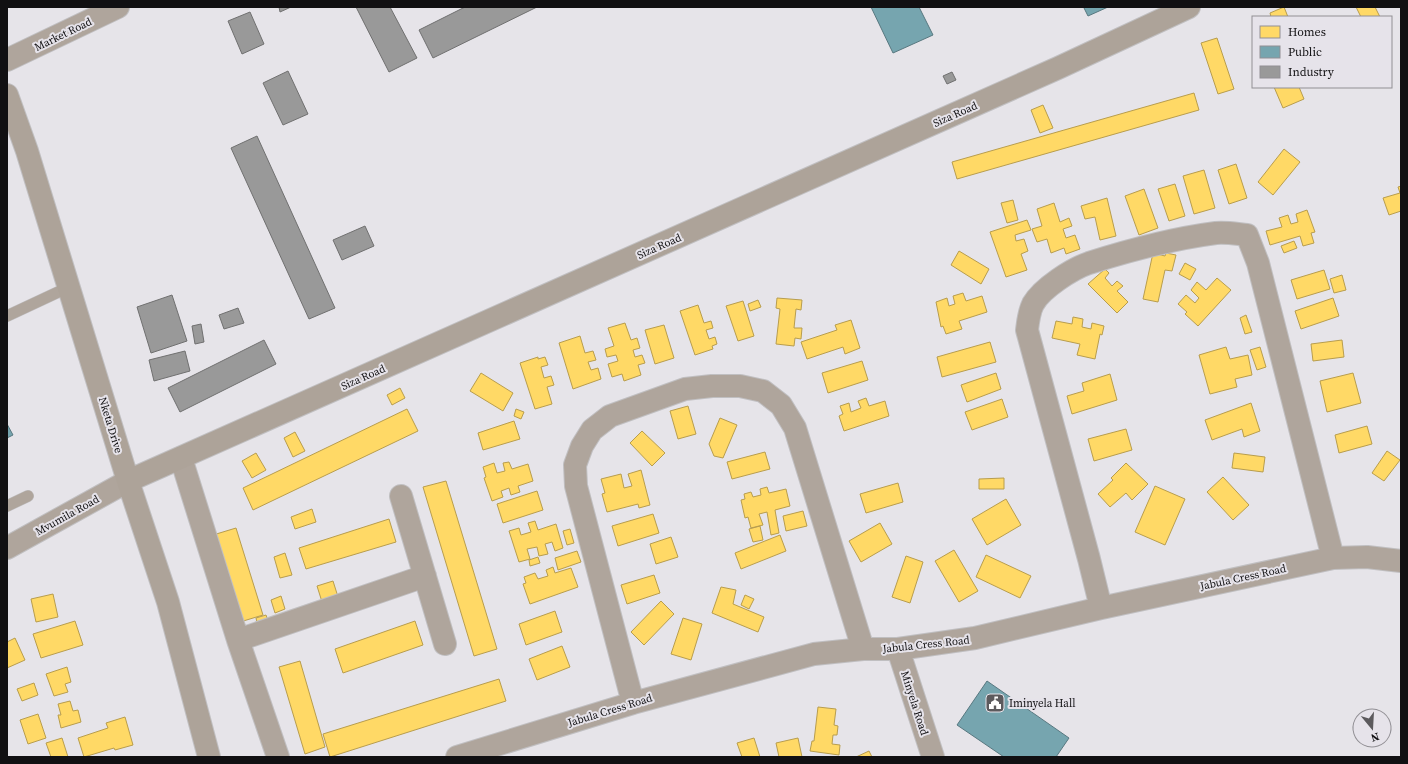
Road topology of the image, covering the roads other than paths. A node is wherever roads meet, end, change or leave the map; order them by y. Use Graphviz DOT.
graph roads {
  1 [pos="118,7"];
  2 [pos="1189,7"];
  3 [pos="7,60"];
  4 [pos="7,95"];
  5 [pos="69,287"];
  6 [pos="7,316"];
  7 [pos="181,458"];
  8 [pos="128,481"];
  9 [pos="28,496"];
  10 [pos="401,496"];
  11 [pos="7,506"];
  12 [pos="7,548"];
  13 [pos="1333,558"];
  14 [pos="1401,561"];
  15 [pos="425,576"];
  16 [pos="1101,608"];
  17 [pos="238,640"];
  18 [pos="445,644"];
  19 [pos="863,649"];
  20 [pos="898,649"];
  21 [pos="633,703"];
  22 [pos="209,757"];
  23 [pos="278,757"];
  24 [pos="457,757"];
  25 [pos="933,757"];
  1 -- 3 [label="street, Market Road"];
  2 -- 7 [label="street, Siza Road"];
  4 -- 5 [label="street, Nketa Drive"];
  5 -- 6 [label="lane"];
  5 -- 8 [label="street, Nketa Drive"];
  7 -- 8 [label="street, Siza Road"];
  7 -- 17 [label="street"];
  8 -- 12 [label="street, Mvumila Road"];
  8 -- 22 [label="street, Nketa Drive"];
  9 -- 11 [label="lane"];
  10 -- 15 [label="street"];
  13 -- 14 [label="street, Jabula Cress Road"];
  13 -- 16 [label="street, Jabula Cress Road"];
  13 -- 16 [label="street"];
  15 -- 17 [label="street"];
  15 -- 18 [label="street"];
  16 -- 20 [label="street, Jabula Cress Road"];
  17 -- 23 [label="street"];
  19 -- 20 [label="street, Jabula Cress Road"];
  19 -- 21 [label="street, Jabula Cress Road"];
  19 -- 21 [label="street"];
  20 -- 25 [label="street, Minyela Road"];
  21 -- 24 [label="street, Jabula Cress Road"];
}
